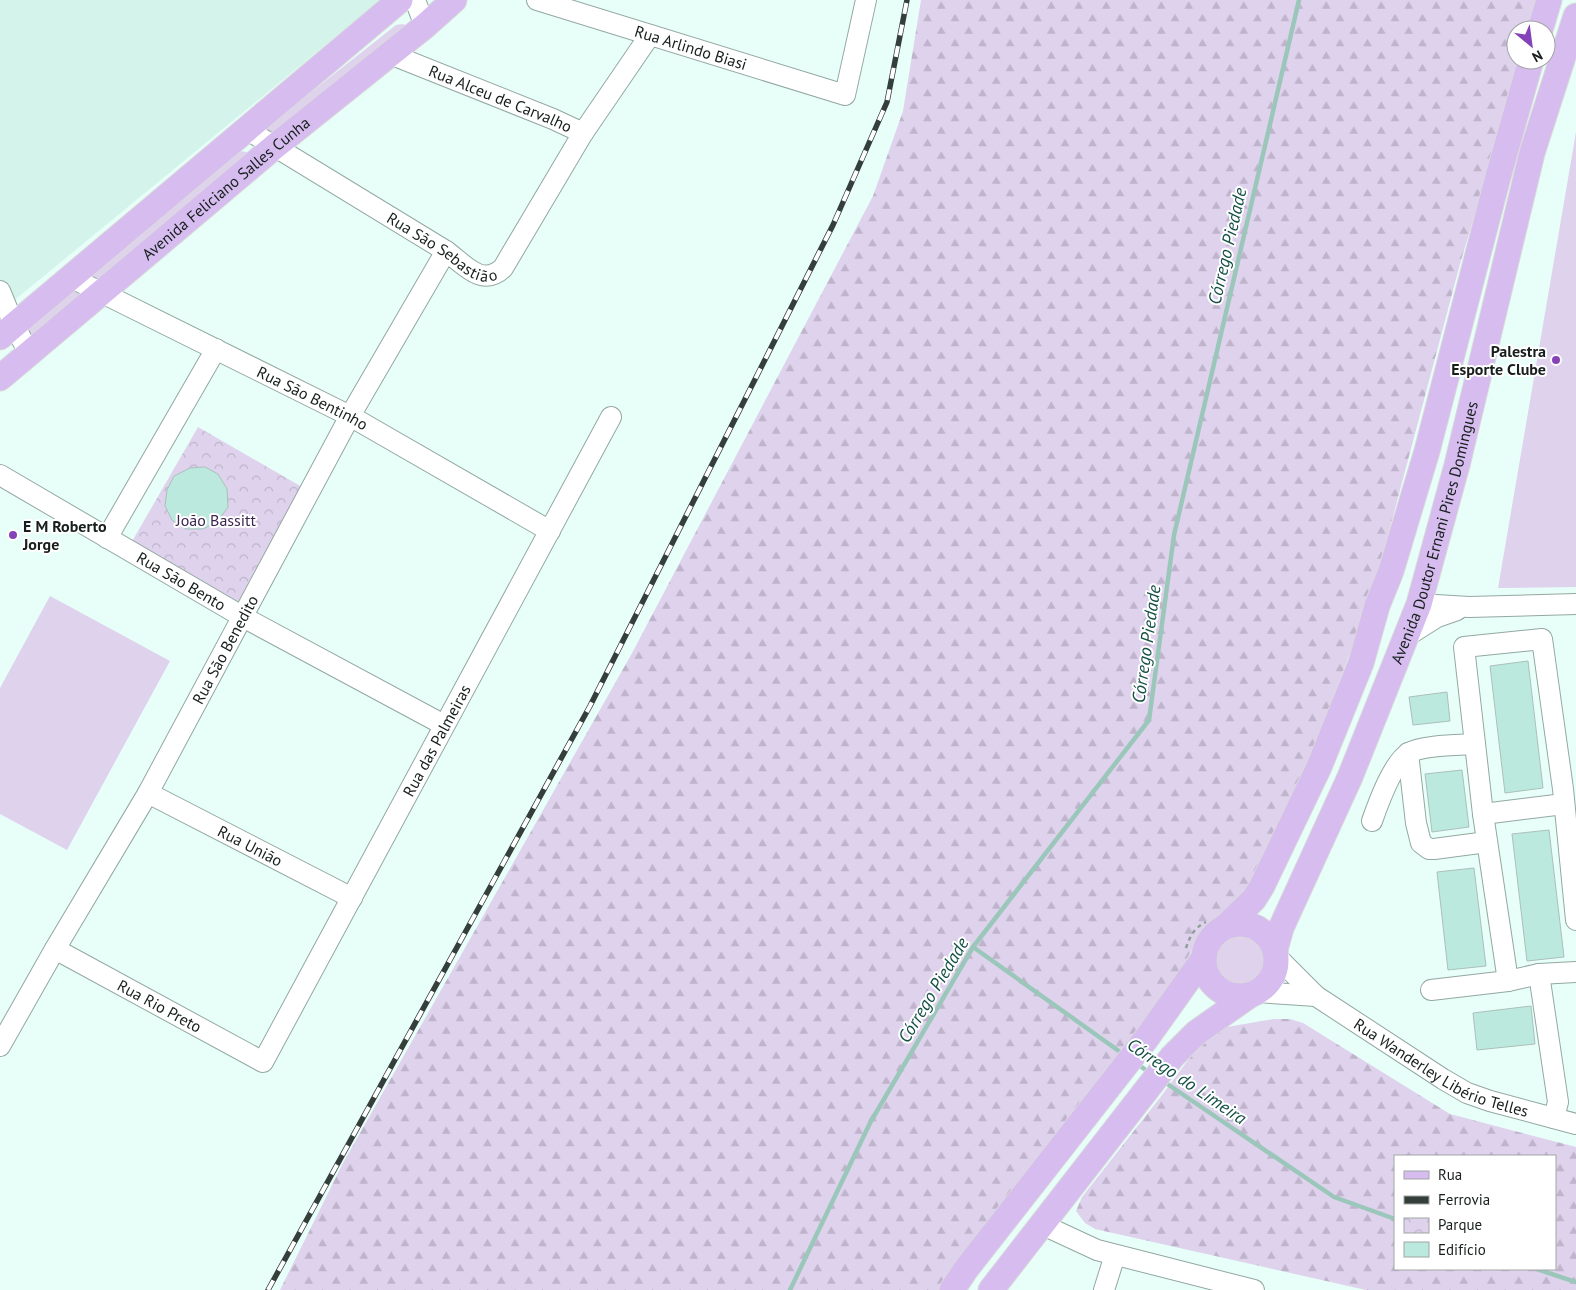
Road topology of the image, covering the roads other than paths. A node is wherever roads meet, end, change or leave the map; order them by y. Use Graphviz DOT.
graph roads {
  1 [pos="400,0"];
  2 [pos="415,0"];
  3 [pos="454,0"];
  4 [pos="537,0"];
  5 [pos="866,0"];
  6 [pos="1549,0"];
  7 [pos="1576,16"];
  8 [pos="1543,20"];
  9 [pos="425,26"];
  10 [pos="650,35"];
  11 [pos="390,54"];
  12 [pos="1528,70"];
  13 [pos="246,130"];
  14 [pos="584,133"];
  15 [pos="274,147"];
  16 [pos="446,250"];
  17 [pos="70,277"];
  18 [pos="0,291"];
  19 [pos="100,293"];
  20 [pos="7,331"];
  21 [pos="216,349"];
  22 [pos="29,353"];
  23 [pos="0,378"];
  24 [pos="350,416"];
  25 [pos="611,418"];
  26 [pos="0,475"];
  27 [pos="550,531"];
  28 [pos="107,538"];
  29 [pos="1419,604"];
  30 [pos="1576,604"];
  31 [pos="1469,607"];
  32 [pos="243,617"];
  33 [pos="1407,636"];
  34 [pos="444,726"];
  35 [pos="1475,744"];
  36 [pos="1408,753"];
  37 [pos="148,793"];
  38 [pos="1568,793"];
  39 [pos="1483,814"];
  40 [pos="1372,821"];
  41 [pos="1572,840"];
  42 [pos="1487,842"];
  43 [pos="352,898"];
  44 [pos="1576,920"];
  45 [pos="1225,927"];
  46 [pos="55,949"];
  47 [pos="1276,953"];
  48 [pos="1203,959"];
  49 [pos="1576,972"];
  50 [pos="1540,974"];
  51 [pos="1508,981"];
  52 [pos="1431,990"];
  53 [pos="1254,994"];
  54 [pos="1316,996"];
  55 [pos="0,1046"];
  56 [pos="263,1062"];
  57 [pos="1554,1118"];
  58 [pos="1576,1124"];
  59 [pos="1043,1225"];
  60 [pos="1115,1254"];
  61 [pos="1218,1286"];
  62 [pos="952,1290"];
  63 [pos="991,1290"];
  64 [pos="1104,1290"];
  65 [pos="1254,1290"];
  1 -- 13 [label="main road, Avenida Feliciano Salles Cunha"];
  2 -- 9 [label="street"];
  3 -- 9 [label="main road, Avenida Feliciano Salles Cunha"];
  4 -- 10 [label="street, Rua Arlindo Biasi"];
  5 -- 10 [label="street, Rua Arlindo Biasi"];
  6 -- 8 [label="main road"];
  7 -- 29 [label="main road, Avenida Doutor Ernani Pires Domingues"];
  9 -- 11 [label="main road, Avenida Feliciano Salles Cunha"];
  10 -- 14 [label="street, Rua Alceu de Carvalho"];
  11 -- 14 [label="street, Rua Alceu de Carvalho"];
  11 -- 15 [label="main road, Avenida Feliciano Salles Cunha"];
  12 -- 45 [label="main road, Avenida Doutor Ernani Pires Domingues"];
  13 -- 15 [label="street, Rua São Sebastião"];
  13 -- 17 [label="main road, Avenida Feliciano Salles Cunha"];
  14 -- 16 [label="street, Rua São Sebastião"];
  15 -- 16 [label="street, Rua São Sebastião"];
  15 -- 19 [label="main road, Avenida Feliciano Salles Cunha"];
  16 -- 24 [label="street, Rua São Benedito"];
  17 -- 19 [label="street, Rua São Bentinho"];
  17 -- 20 [label="main road, Avenida Feliciano Salles Cunha"];
  18 -- 20 [label="street"];
  19 -- 21 [label="street, Rua São Bentinho"];
  19 -- 22 [label="main road, Avenida Feliciano Salles Cunha"];
  20 -- 22 [label="street"];
  21 -- 24 [label="street, Rua São Bentinho"];
  21 -- 28 [label="street"];
  22 -- 23 [label="main road, Avenida Feliciano Salles Cunha"];
  24 -- 27 [label="street, Rua São Bentinho"];
  24 -- 32 [label="street, Rua São Benedito"];
  25 -- 27 [label="street, Rua das Palmeiras"];
  26 -- 28 [label="street, Rua São Bento"];
  27 -- 34 [label="street, Rua das Palmeiras"];
  28 -- 32 [label="street, Rua São Bento"];
  29 -- 31 [label="street"];
  29 -- 33 [label="main road, Avenida Doutor Ernani Pires Domingues"];
  30 -- 31 [label="street"];
  31 -- 33 [label="street"];
  32 -- 34 [label="street, Rua São Bento"];
  32 -- 37 [label="street, Rua São Benedito"];
  33 -- 47 [label="main road, Avenida Doutor Ernani Pires Domingues"];
  34 -- 43 [label="street, Rua das Palmeiras"];
  35 -- 36 [label="street"];
  35 -- 38 [label="street"];
  35 -- 39 [label="street"];
  36 -- 40 [label="street"];
  36 -- 42 [label="street"];
  37 -- 43 [label="street, Rua União"];
  37 -- 46 [label="street, Rua São Benedito"];
  38 -- 39 [label="street"];
  38 -- 41 [label="street"];
  39 -- 42 [label="street"];
  41 -- 44 [label="street"];
  42 -- 51 [label="street"];
  43 -- 56 [label="street, Rua das Palmeiras"];
  45 -- 47 [label="main road"];
  45 -- 48 [label="main road"];
  46 -- 55 [label="street, Rua São Benedito"];
  46 -- 56 [label="street, Rua Rio Preto"];
  47 -- 53 [label="main road"];
  47 -- 54 [label="street, Rua Wanderley Libério Telles"];
  48 -- 53 [label="main road"];
  48 -- 62 [label="main road"];
  49 -- 50 [label="street"];
  50 -- 51 [label="street"];
  50 -- 57 [label="street"];
  51 -- 52 [label="street"];
  53 -- 54 [label="street, Rua Wanderley Libério Telles"];
  53 -- 59 [label="main road"];
  54 -- 57 [label="street, Rua Wanderley Libério Telles"];
  57 -- 58 [label="street, Rua Wanderley Libério Telles"];
  59 -- 60 [label="street"];
  59 -- 63 [label="main road"];
  60 -- 61 [label="street"];
  60 -- 64 [label="street"];
  61 -- 65 [label="street"];
}
